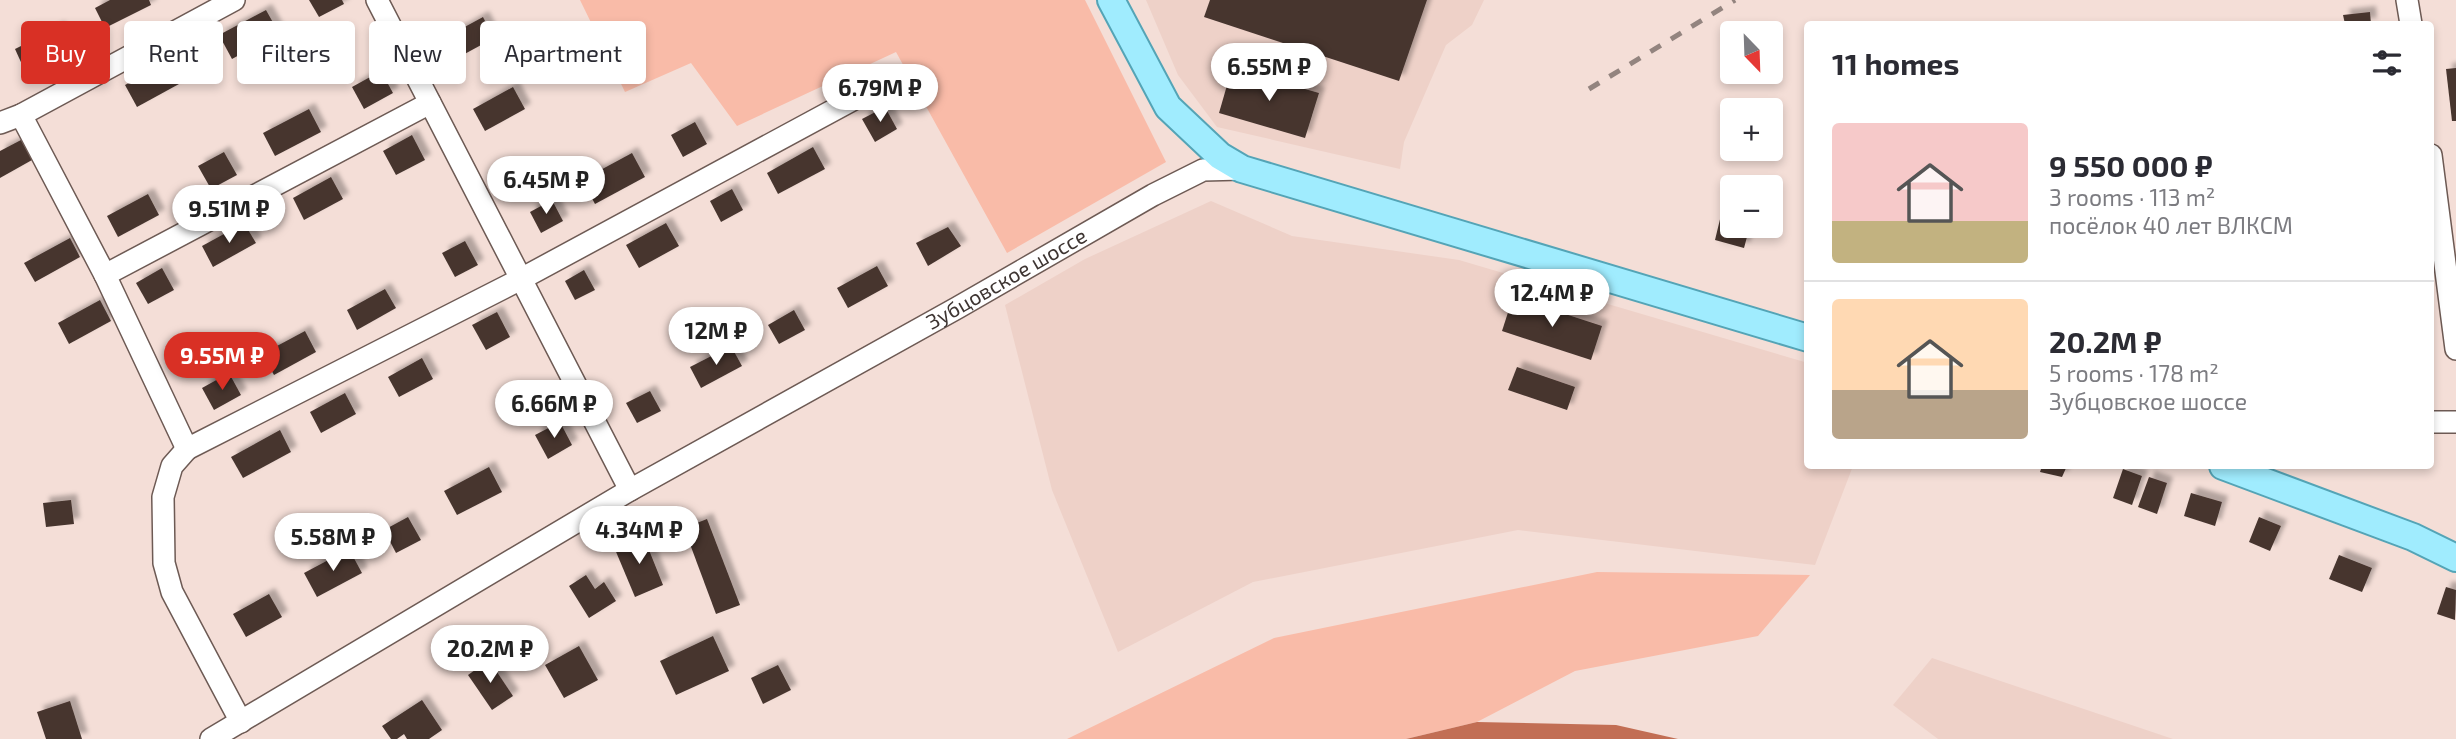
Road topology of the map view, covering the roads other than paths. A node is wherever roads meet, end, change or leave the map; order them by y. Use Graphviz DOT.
graph roads {
  1 [pos="234,0"];
  2 [pos="377,0"];
  3 [pos="1111,0"];
  4 [pos="2407,0"];
  5 [pos="2410,21"];
  6 [pos="869,91"];
  7 [pos="430,103"];
  8 [pos="21,115"];
  9 [pos="0,123"];
  10 [pos="1242,169"];
  11 [pos="2434,178"];
  12 [pos="105,275"];
  13 [pos="521,279"];
  14 [pos="1804,337"];
  15 [pos="2456,349"];
  16 [pos="2434,422"];
  17 [pos="2456,422"];
  18 [pos="187,449"];
  19 [pos="2238,469"];
  20 [pos="630,490"];
  21 [pos="2456,558"];
  22 [pos="241,722"];
  23 [pos="211,739"];
  1 -- 8 [label="street"];
  2 -- 7 [label="street"];
  3 -- 10 [label="main road"];
  4 -- 5 [label="street"];
  6 -- 13 [label="street"];
  7 -- 12 [label="street"];
  7 -- 13 [label="street"];
  8 -- 9 [label="street"];
  8 -- 12 [label="street"];
  10 -- 14 [label="main road, Зубцовское шоссе"];
  10 -- 20 [label="street, Зубцовское шоссе"];
  11 -- 15 [label="street"];
  12 -- 18 [label="street"];
  13 -- 18 [label="street"];
  13 -- 20 [label="street"];
  16 -- 17 [label="street"];
  18 -- 22 [label="street"];
  19 -- 21 [label="main road"];
  20 -- 22 [label="street, Зубцовское шоссе"];
  22 -- 23 [label="street, Зубцовское шоссе"];
}
